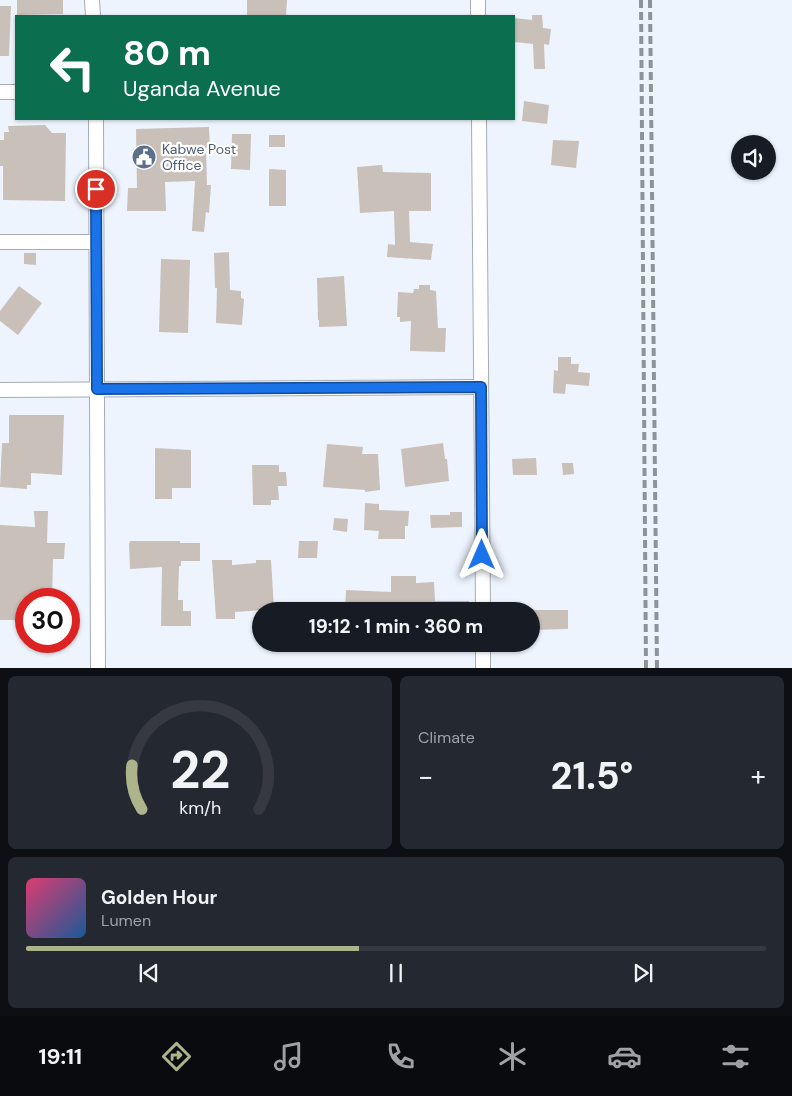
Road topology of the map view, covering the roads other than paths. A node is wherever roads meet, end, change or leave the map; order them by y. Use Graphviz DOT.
graph roads {
  1 [pos="92,0"];
  2 [pos="478,0"];
  3 [pos="92,15"];
  4 [pos="478,15"];
  5 [pos="0,92"];
  6 [pos="15,92"];
  7 [pos="96,120"];
  8 [pos="479,120"];
  9 [pos="0,242"];
  10 [pos="96,242"];
  11 [pos="481,387"];
  12 [pos="97,389"];
  13 [pos="0,390"];
  14 [pos="483,602"];
  15 [pos="483,652"];
  16 [pos="98,668"];
  17 [pos="483,668"];
  1 -- 3 [label="street"];
  2 -- 4 [label="street"];
  5 -- 6 [label="street"];
  7 -- 10 [label="street"];
  8 -- 11 [label="street"];
  9 -- 10 [label="street"];
  10 -- 12 [label="street"];
  11 -- 12 [label="street"];
  11 -- 14 [label="street"];
  12 -- 13 [label="street"];
  12 -- 16 [label="street"];
  15 -- 17 [label="street"];
}
